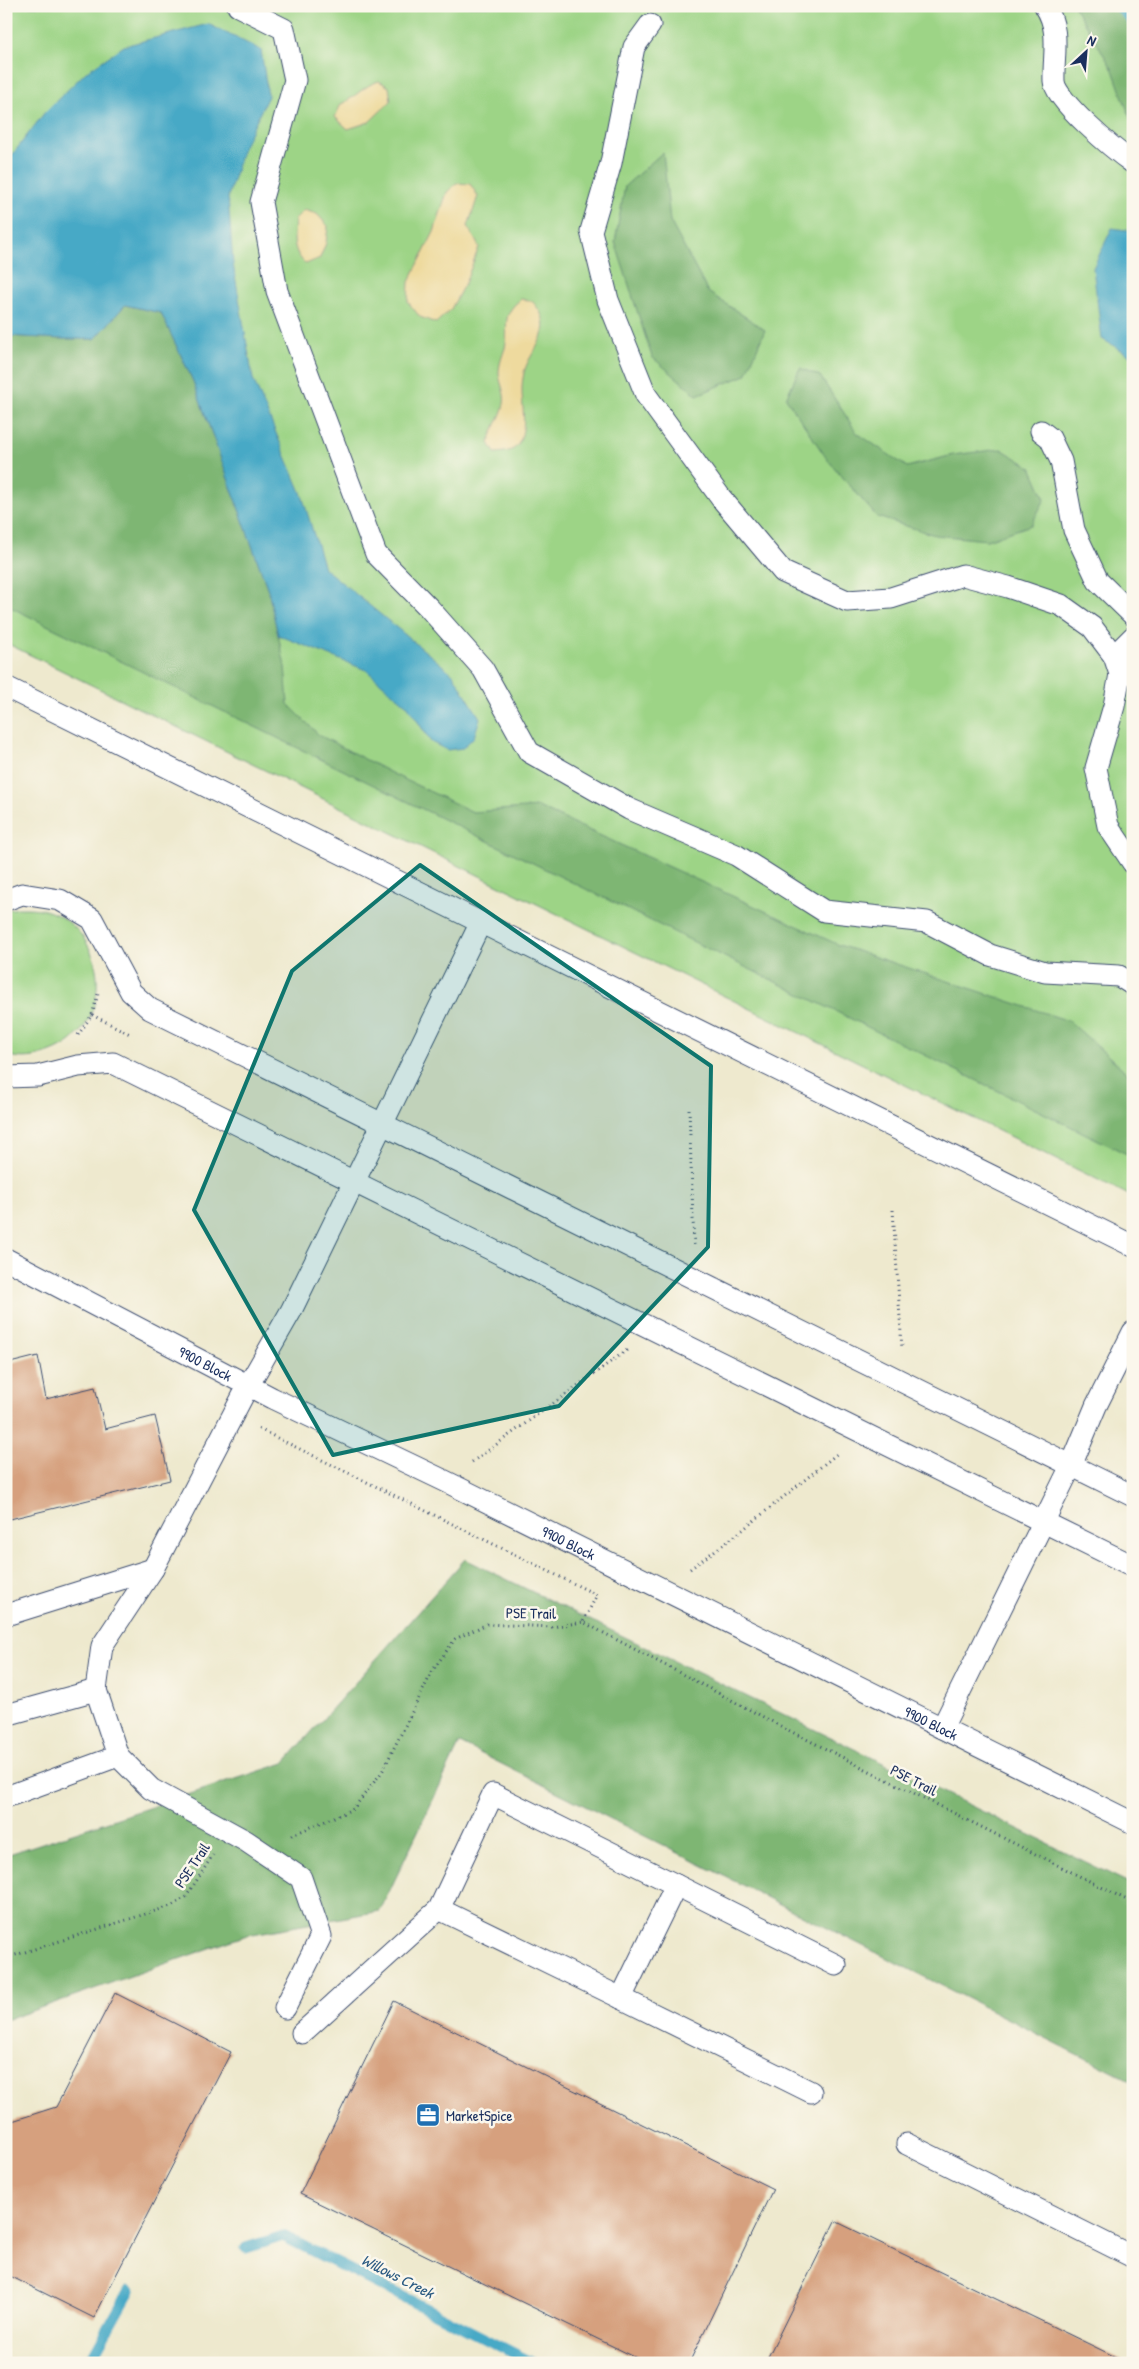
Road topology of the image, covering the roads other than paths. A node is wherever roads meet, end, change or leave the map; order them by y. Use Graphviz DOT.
graph roads {
  1 [pos="238,6"];
  2 [pos="1046,6"];
  3 [pos="650,25"];
  4 [pos="1133,163"];
  5 [pos="1041,431"];
  6 [pos="1133,615"];
  7 [pos="1133,637"];
  8 [pos="1114,656"];
  9 [pos="6,687"];
  10 [pos="1133,863"];
  11 [pos="6,900"];
  12 [pos="481,922"];
  13 [pos="1133,985"];
  14 [pos="6,1077"];
  15 [pos="382,1123"];
  16 [pos="354,1180"];
  17 [pos="1133,1246"];
  18 [pos="6,1259"];
  19 [pos="1133,1332"];
  20 [pos="248,1386"];
  21 [pos="1071,1466"];
  22 [pos="1133,1496"];
  23 [pos="1044,1522"];
  24 [pos="1133,1566"];
  25 [pos="153,1570"];
  26 [pos="6,1615"];
  27 [pos="96,1690"];
  28 [pos="6,1715"];
  29 [pos="942,1728"];
  30 [pos="118,1756"];
  31 [pos="6,1797"];
  32 [pos="1133,1823"];
  33 [pos="676,1885"];
  34 [pos="439,1909"];
  35 [pos="836,1964"];
  36 [pos="622,1998"];
  37 [pos="285,2008"];
  38 [pos="302,2033"];
  39 [pos="811,2092"];
  40 [pos="907,2144"];
  41 [pos="1133,2257"];
  1 -- 13 [label="lane"];
  2 -- 4 [label="lane"];
  3 -- 8 [label="lane"];
  5 -- 6 [label="lane"];
  7 -- 8 [label="lane"];
  8 -- 10 [label="lane"];
  9 -- 12 [label="lane"];
  11 -- 15 [label="lane"];
  12 -- 15 [label="lane"];
  12 -- 17 [label="lane"];
  14 -- 16 [label="lane"];
  15 -- 16 [label="lane"];
  15 -- 21 [label="lane"];
  16 -- 20 [label="lane"];
  16 -- 23 [label="lane"];
  18 -- 20 [label="lane, 9900 Block"];
  19 -- 21 [label="lane"];
  20 -- 25 [label="lane"];
  20 -- 29 [label="lane, 9900 Block"];
  21 -- 22 [label="lane"];
  21 -- 23 [label="lane"];
  23 -- 24 [label="lane"];
  23 -- 29 [label="lane"];
  25 -- 26 [label="lane"];
  25 -- 27 [label="lane"];
  27 -- 28 [label="lane"];
  27 -- 30 [label="lane"];
  29 -- 32 [label="lane, 9900 Block"];
  30 -- 31 [label="lane"];
  30 -- 37 [label="lane"];
  33 -- 34 [label="lane"];
  33 -- 35 [label="lane"];
  33 -- 36 [label="lane"];
  34 -- 36 [label="lane"];
  34 -- 38 [label="lane"];
  36 -- 39 [label="lane"];
  40 -- 41 [label="lane"];
}
